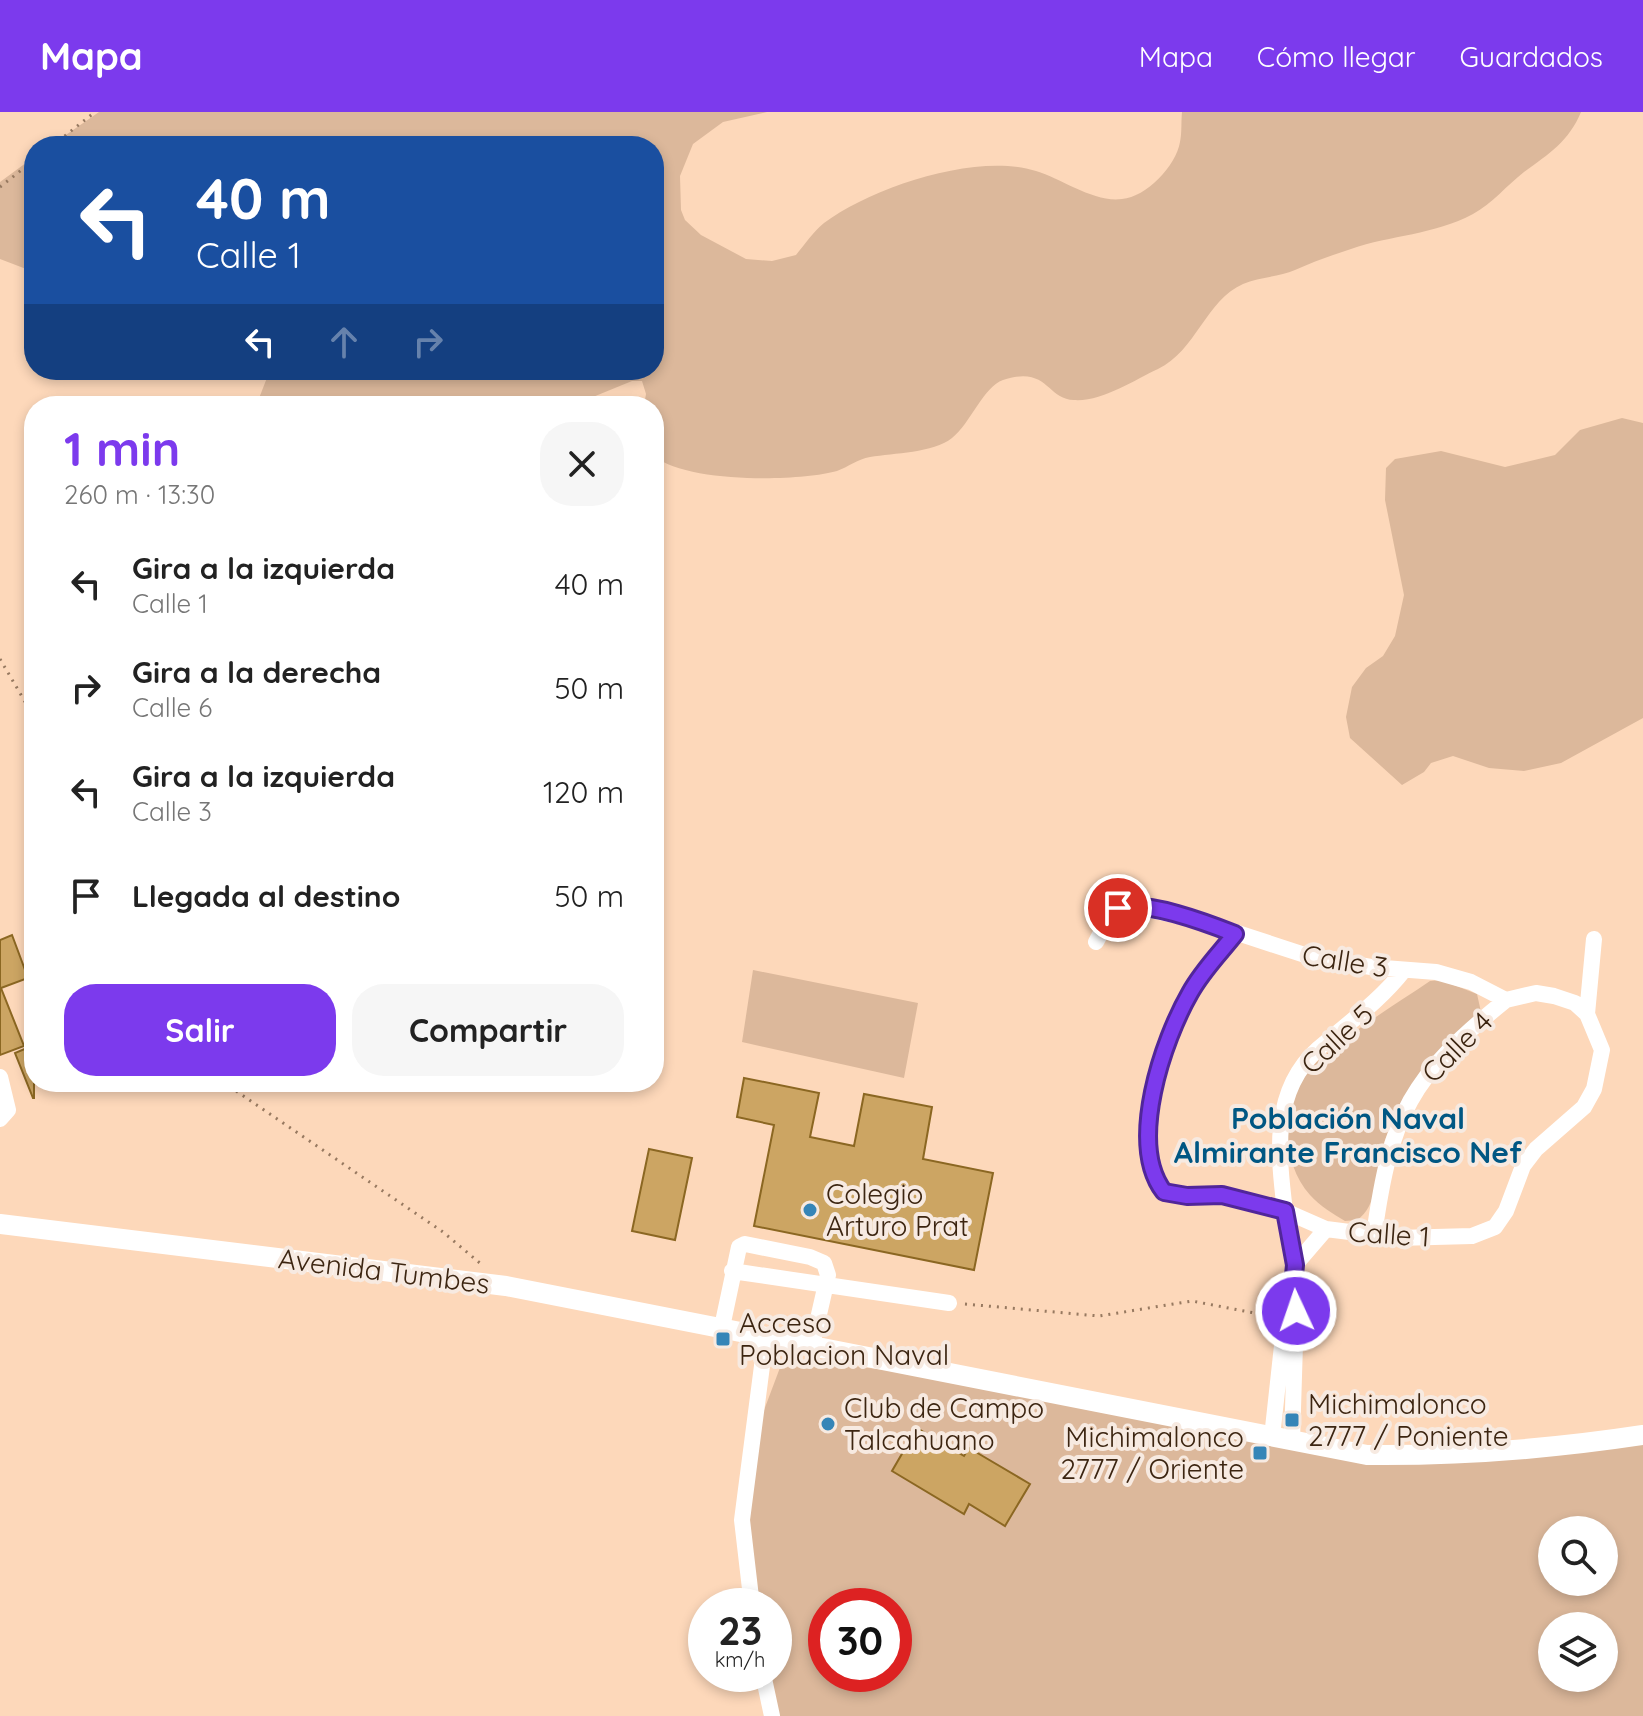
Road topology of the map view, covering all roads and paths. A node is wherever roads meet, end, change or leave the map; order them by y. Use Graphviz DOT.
graph roads {
  1 [pos="95,112"];
  2 [pos="65,136"];
  3 [pos="24,168"];
  4 [pos="0,187"];
  5 [pos="0,659"];
  6 [pos="24,700"];
  7 [pos="1235,934"];
  8 [pos="1594,939"];
  9 [pos="1096,942"];
  10 [pos="1404,970"];
  11 [pos="1506,1000"];
  12 [pos="1587,1014"];
  13 [pos="0,1077"];
  14 [pos="238,1092"];
  15 [pos="0,1119"];
  16 [pos="1285,1211"];
  17 [pos="0,1224"];
  18 [pos="1326,1229"];
  19 [pos="1374,1235"];
  20 [pos="1295,1265"];
  21 [pos="732,1271"];
  22 [pos="506,1286"];
  23 [pos="826,1286"];
  24 [pos="1292,1296"];
  25 [pos="949,1303"];
  26 [pos="1285,1319"];
  27 [pos="722,1327"];
  28 [pos="766,1335"];
  29 [pos="812,1345"];
  30 [pos="1643,1435"];
  31 [pos="1282,1439"];
  32 [pos="750,1588"];
  33 [pos="767,1692"];
  34 [pos="772,1716"];
  1 -- 2 [label="path"];
  3 -- 4 [label="path"];
  5 -- 6 [label="path"];
  7 -- 9 [label="street, Calle 3"];
  7 -- 10 [label="street, Calle 3"];
  7 -- 16 [label="street, Calle 1"];
  8 -- 12 [label="street"];
  10 -- 11 [label="street, Calle 3"];
  10 -- 16 [label="street, Calle 5"];
  11 -- 12 [label="street"];
  11 -- 19 [label="street, Calle 4"];
  12 -- 19 [label="street, Calle 1"];
  13 -- 15 [label="street"];
  14 -- 22 [label="path"];
  16 -- 18 [label="street, Calle 1"];
  16 -- 20 [label="street"];
  17 -- 22 [label="main road, Avenida Tumbes"];
  18 -- 19 [label="street, Calle 1"];
  18 -- 20 [label="street"];
  20 -- 24 [label="street"];
  21 -- 23 [label="street"];
  21 -- 23 [label="street"];
  21 -- 27 [label="street"];
  22 -- 27 [label="main road, Avenida Tumbes"];
  23 -- 25 [label="street"];
  23 -- 29 [label="street"];
  24 -- 26 [label="street"];
  24 -- 31 [label="street"];
  25 -- 26 [label="path"];
  26 -- 31 [label="street"];
  27 -- 28 [label="main road, Avenida Tumbes"];
  28 -- 29 [label="main road, Avenida Tumbes"];
  28 -- 32 [label="street"];
  29 -- 31 [label="main road, Avenida Tumbes"];
  30 -- 31 [label="main road, Avenida Tumbes"];
  33 -- 34 [label="street"];
}
